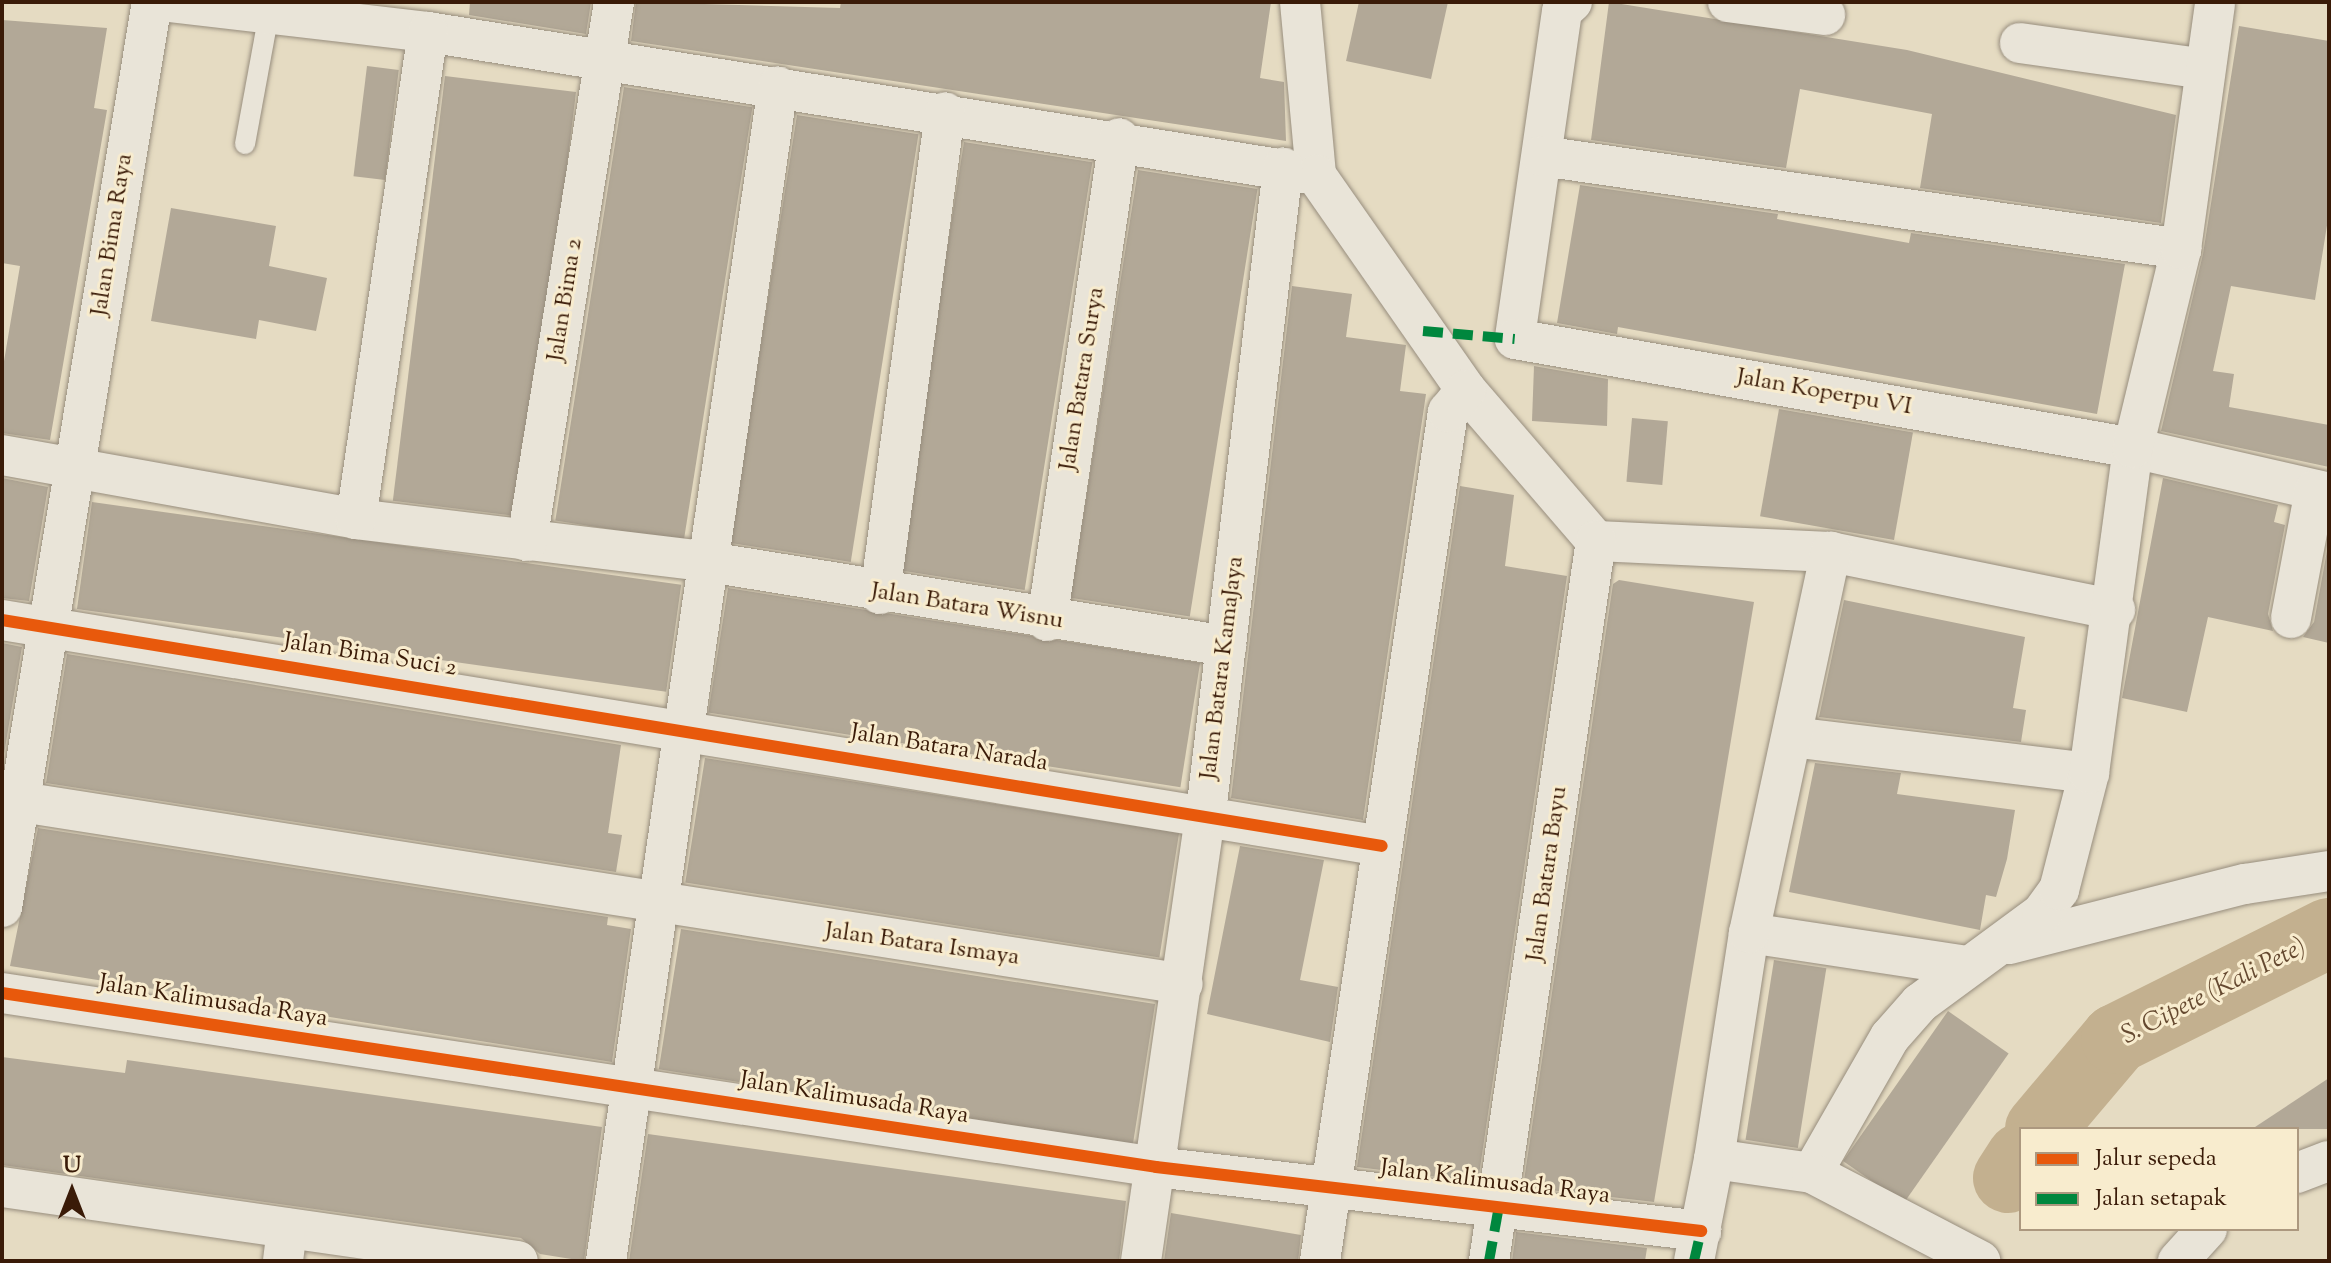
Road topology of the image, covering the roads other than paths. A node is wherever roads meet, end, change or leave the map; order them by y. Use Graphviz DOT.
graph roads {
  1 [pos="152,2"];
  2 [pos="169,2"];
  3 [pos="614,2"];
  4 [pos="1300,2"];
  5 [pos="1572,2"];
  6 [pos="1728,2"];
  7 [pos="2215,5"];
  8 [pos="269,13"];
  9 [pos="1825,15"];
  10 [pos="428,32"];
  11 [pos="2020,43"];
  12 [pos="605,59"];
  13 [pos="2204,69"];
  14 [pos="778,87"];
  15 [pos="945,112"];
  16 [pos="1119,138"];
  17 [pos="245,144"];
  18 [pos="1542,156"];
  19 [pos="1299,171"];
  20 [pos="2181,249"];
  21 [pos="1466,390"];
  22 [pos="2133,448"];
  23 [pos="2,455"];
  24 [pos="74,467"];
  25 [pos="2322,492"];
  26 [pos="356,519"];
  27 [pos="527,541"];
  28 [pos="1596,541"];
  29 [pos="1831,552"];
  30 [pos="709,562"];
  31 [pos="880,594"];
  32 [pos="2115,610"];
  33 [pos="2291,618"];
  34 [pos="2,620"];
  35 [pos="1047,621"];
  36 [pos="48,628"];
  37 [pos="1226,646"];
  38 [pos="686,728"];
  39 [pos="1792,737"];
  40 [pos="2089,773"];
  41 [pos="10,801"];
  42 [pos="1206,812"];
  43 [pos="1382,846"];
  44 [pos="2329,871"];
  45 [pos="660,906"];
  46 [pos="2,907"];
  47 [pos="1749,933"];
  48 [pos="2005,944"];
  49 [pos="1966,966"];
  50 [pos="1183,984"];
  51 [pos="2,993"];
  52 [pos="635,1088"];
  53 [pos="1714,1159"];
  54 [pos="2329,1161"];
  55 [pos="1156,1167"];
  56 [pos="2299,1172"];
  57 [pos="1812,1173"];
  58 [pos="1334,1184"];
  59 [pos="2,1187"];
  60 [pos="1499,1206"];
  61 [pos="2205,1231"];
  62 [pos="285,1245"];
  63 [pos="1697,1246"];
  64 [pos="428,1255"];
  65 [pos="518,1261"];
  66 [pos="606,1261"];
  67 [pos="1141,1261"];
  68 [pos="1320,1261"];
  69 [pos="1489,1261"];
  70 [pos="1980,1261"];
  71 [pos="2178,1261"];
  1 -- 24 [label="street, Jalan Bima Raya"];
  2 -- 8 [label="street"];
  3 -- 12 [label="street, Jalan Bima 2"];
  4 -- 19 [label="street, Jalan Batara KamaJaya"];
  5 -- 18 [label="street"];
  6 -- 9 [label="street"];
  7 -- 13 [label="street"];
  8 -- 10 [label="street"];
  8 -- 17 [label="lane"];
  10 -- 12 [label="street"];
  10 -- 26 [label="street"];
  11 -- 13 [label="street"];
  12 -- 14 [label="street"];
  12 -- 27 [label="street, Jalan Bima 2"];
  13 -- 20 [label="street"];
  14 -- 15 [label="street"];
  14 -- 30 [label="street"];
  15 -- 16 [label="street"];
  15 -- 31 [label="street"];
  16 -- 19 [label="street"];
  16 -- 35 [label="street, Jalan Batara Surya"];
  18 -- 20 [label="street"];
  18 -- 22 [label="street, Jalan Koperpu VI"];
  19 -- 21 [label="street"];
  19 -- 37 [label="street, Jalan Batara KamaJaya"];
  20 -- 22 [label="street"];
  21 -- 28 [label="street"];
  21 -- 43 [label="street"];
  22 -- 25 [label="street, Jalan Koperpu VI"];
  22 -- 32 [label="street"];
  23 -- 24 [label="street, Jalan Batara Wisnu"];
  24 -- 26 [label="street, Jalan Batara Wisnu"];
  24 -- 36 [label="street, Jalan Bima Raya"];
  25 -- 33 [label="street"];
  26 -- 27 [label="street, Jalan Batara Wisnu"];
  27 -- 30 [label="street, Jalan Batara Wisnu"];
  28 -- 29 [label="street"];
  28 -- 60 [label="street, Jalan Batara Bayu"];
  29 -- 32 [label="street"];
  29 -- 39 [label="street"];
  30 -- 31 [label="street, Jalan Batara Wisnu"];
  30 -- 38 [label="street"];
  31 -- 35 [label="street, Jalan Batara Wisnu"];
  32 -- 40 [label="street"];
  34 -- 36 [label="street, Jalan Bima Suci 2"];
  35 -- 37 [label="street, Jalan Batara Wisnu"];
  36 -- 38 [label="street, Jalan Bima Suci 2"];
  36 -- 41 [label="street, Jalan Bima Raya"];
  37 -- 42 [label="street, Jalan Batara KamaJaya"];
  38 -- 42 [label="street, Jalan Batara Narada"];
  38 -- 45 [label="street"];
  39 -- 40 [label="street"];
  39 -- 47 [label="street"];
  40 -- 48 [label="street"];
  41 -- 45 [label="street, Jalan Batara Ismaya"];
  41 -- 46 [label="street, Jalan Bima Raya"];
  42 -- 43 [label="street, Jalan Batara Narada"];
  42 -- 50 [label="street, Jalan Batara KamaJaya"];
  43 -- 58 [label="street"];
  44 -- 48 [label="street"];
  45 -- 50 [label="street, Jalan Batara Ismaya"];
  45 -- 52 [label="street"];
  47 -- 49 [label="street"];
  47 -- 53 [label="street"];
  48 -- 49 [label="street"];
  49 -- 57 [label="street"];
  50 -- 55 [label="street, Jalan Batara KamaJaya"];
  51 -- 52 [label="street, Jalan Kalimusada Raya"];
  52 -- 55 [label="street, Jalan Kalimusada Raya"];
  52 -- 66 [label="street"];
  53 -- 57 [label="street"];
  53 -- 63 [label="street"];
  54 -- 56 [label="street"];
  55 -- 58 [label="street, Jalan Kalimusada Raya"];
  55 -- 67 [label="street, Jalan Batara KamaJaya"];
  57 -- 70 [label="street"];
  58 -- 60 [label="street, Jalan Kalimusada Raya"];
  58 -- 68 [label="street"];
  59 -- 62 [label="street"];
  60 -- 63 [label="street, Jalan Kalimusada Raya"];
  60 -- 69 [label="street, Jalan Batara Bayu"];
  61 -- 71 [label="street"];
  62 -- 64 [label="street"];
  64 -- 65 [label="street"];
}
